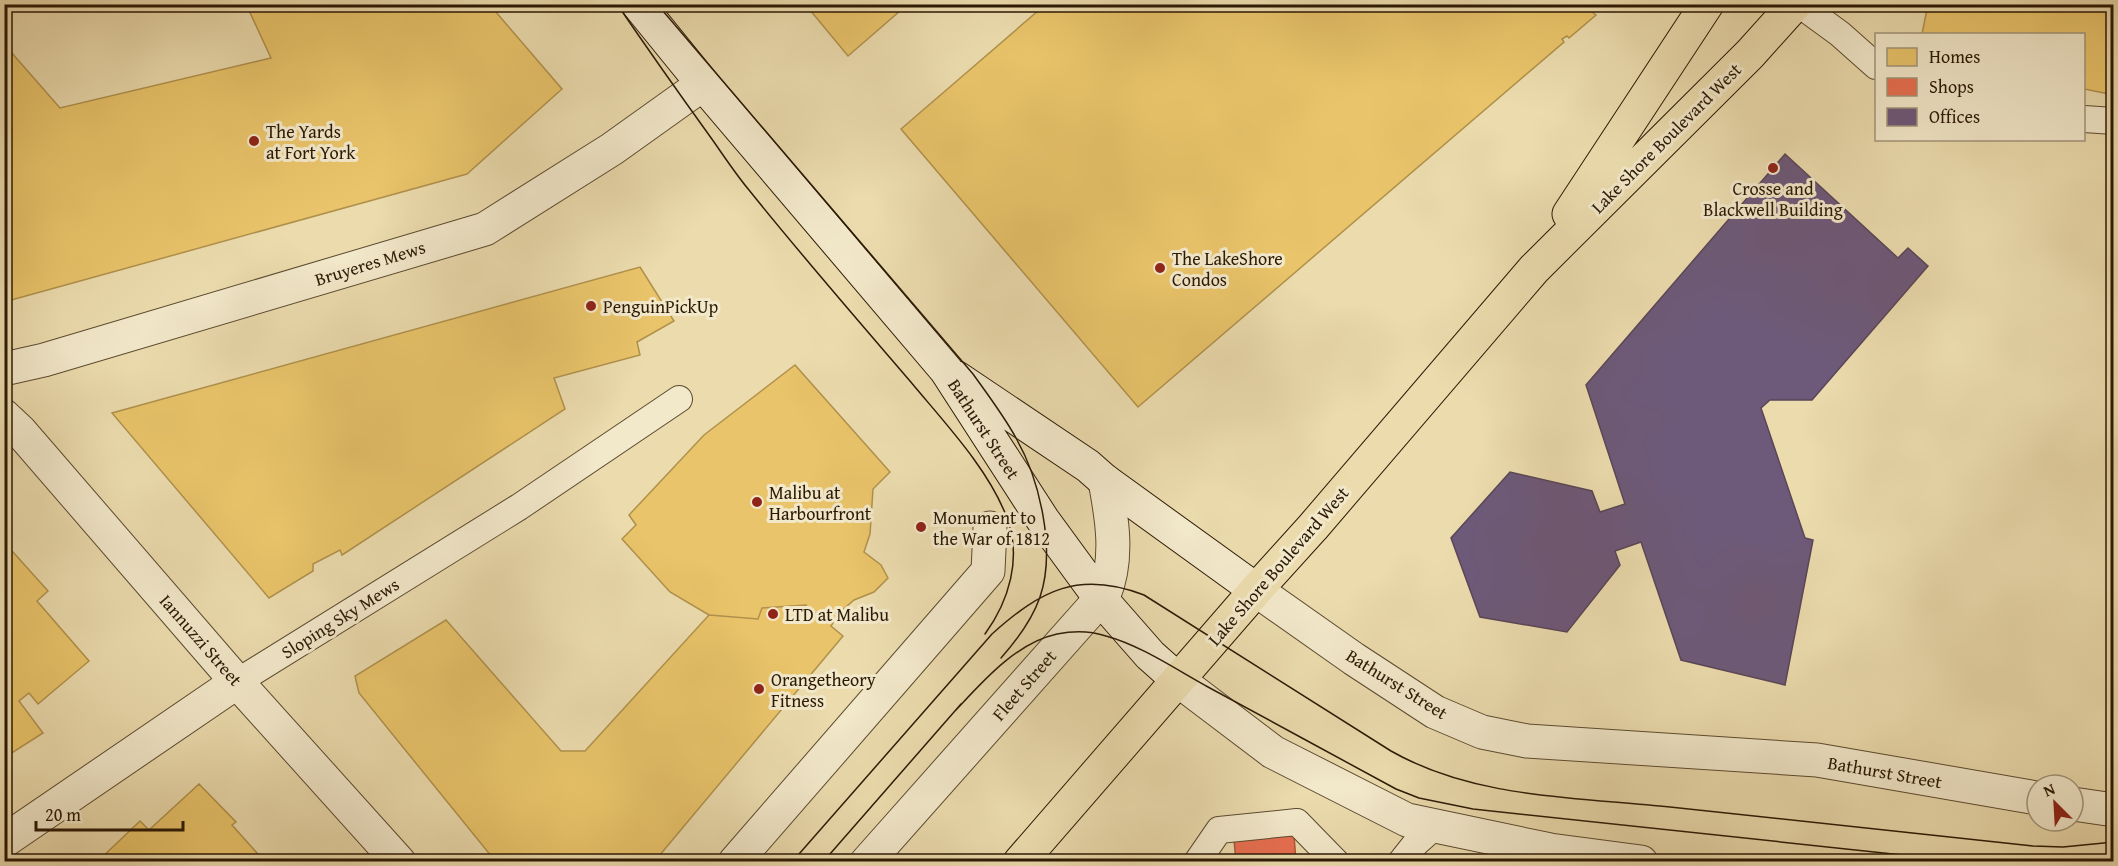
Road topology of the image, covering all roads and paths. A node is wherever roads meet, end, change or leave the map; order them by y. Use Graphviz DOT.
graph roads {
  1 [pos="638,4"];
  2 [pos="1707,4"];
  3 [pos="1797,4"];
  4 [pos="1875,65"];
  5 [pos="703,84"];
  6 [pos="2085,119"];
  7 [pos="2114,121"];
  8 [pos="1534,269"];
  9 [pos="4,369"];
  10 [pos="946,370"];
  11 [pos="679,399"];
  12 [pos="4,416"];
  13 [pos="1105,481"];
  14 [pos="990,528"];
  15 [pos="1256,590"];
  16 [pos="1100,598"];
  17 [pos="1178,680"];
  18 [pos="237,682"];
  19 [pos="2025,796"];
  20 [pos="2085,806"];
  21 [pos="2114,810"];
  22 [pos="1435,826"];
  23 [pos="4,841"];
  24 [pos="1603,859"];
  25 [pos="399,861"];
  26 [pos="735,861"];
  27 [pos="867,861"];
  28 [pos="1020,861"];
  29 [pos="1197,861"];
  30 [pos="1336,861"];
  31 [pos="1401,861"];
  32 [pos="1641,861"];
  1 -- 5 [label="street, Bathurst Street"];
  2 -- 8 [label="highway, Lake Shore Boulevard West"];
  3 -- 4 [label="lane"];
  3 -- 8 [label="highway, Lake Shore Boulevard West"];
  5 -- 9 [label="street, Bruyeres Mews"];
  5 -- 10 [label="street, Bathurst Street"];
  6 -- 7 [label="lane"];
  8 -- 15 [label="highway, Lake Shore Boulevard West"];
  10 -- 13 [label="street, Bathurst Street"];
  10 -- 16 [label="street, Bathurst Street"];
  11 -- 18 [label="lane, Sloping Sky Mews"];
  12 -- 18 [label="street, Iannuzzi Street"];
  13 -- 15 [label="street, Bathurst Street"];
  13 -- 16 [label="street, Fleet Street"];
  14 -- 26 [label="street"];
  15 -- 17 [label="highway, Lake Shore Boulevard West"];
  15 -- 19 [label="street, Bathurst Street"];
  16 -- 17 [label="street, Bathurst Street"];
  16 -- 27 [label="street, Fleet Street"];
  17 -- 22 [label="street, Bathurst Street"];
  17 -- 28 [label="highway, Lake Shore Boulevard West"];
  18 -- 23 [label="street, Sloping Sky Mews"];
  18 -- 25 [label="street, Iannuzzi Street"];
  20 -- 21 [label="street"];
  22 -- 24 [label="street, Bathurst Street"];
  22 -- 31 [label="lane"];
  24 -- 32 [label="street, Bathurst Street"];
  29 -- 30 [label="lane"];
}
